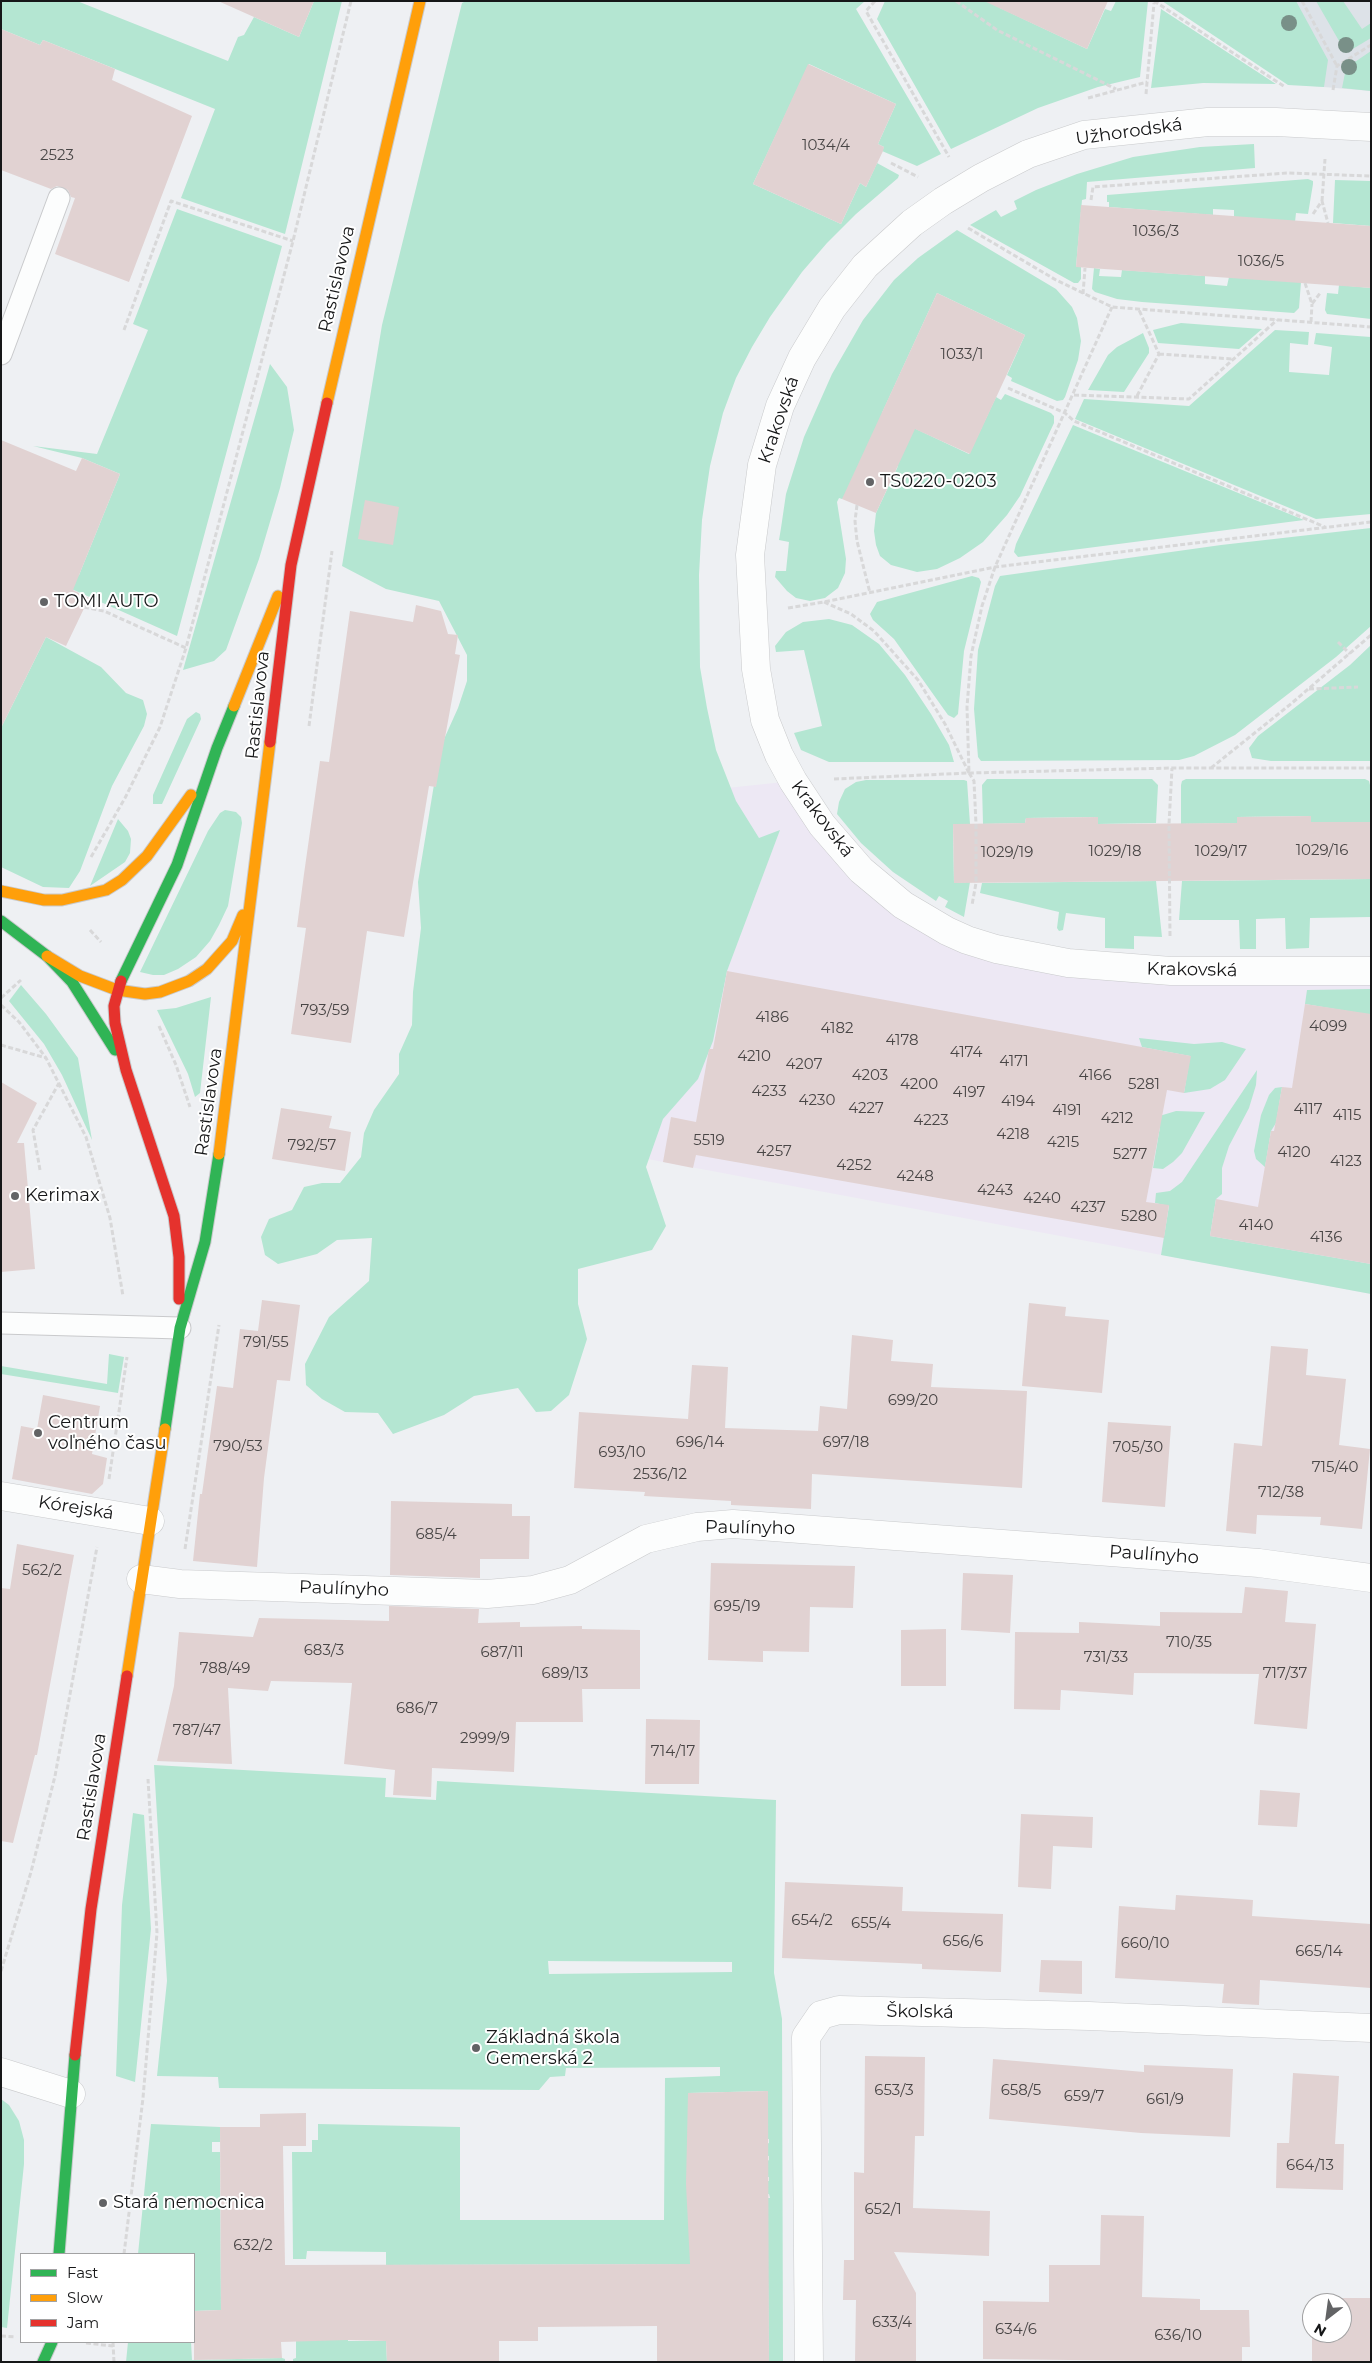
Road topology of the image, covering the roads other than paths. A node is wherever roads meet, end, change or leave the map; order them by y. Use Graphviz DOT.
graph roads {
  1 [pos="420,1"];
  2 [pos="1371,127"];
  3 [pos="59,198"];
  4 [pos="865,266"];
  5 [pos="1,354"];
  6 [pos="291,565"];
  7 [pos="217,748"];
  8 [pos="254,878"];
  9 [pos="1,891"];
  10 [pos="1,921"];
  11 [pos="47,956"];
  12 [pos="1371,971"];
  13 [pos="116,990"];
  14 [pos="126,1070"];
  15 [pos="1,1323"];
  16 [pos="180,1328"];
  17 [pos="1,1496"];
  18 [pos="150,1521"];
  19 [pos="1371,1578"];
  20 [pos="141,1580"];
  21 [pos="1371,2028"];
  22 [pos="1,2072"];
  23 [pos="71,2094"];
  24 [pos="59,2253"];
  25 [pos="52,2343"];
  26 [pos="52,2343"];
  27 [pos="54,2361"];
  28 [pos="44,2362"];
  29 [pos="809,2362"];
  1 -- 6 [label="street, Rastislavova"];
  2 -- 4 [label="street, Užhorodská"];
  3 -- 5 [label="lane"];
  4 -- 12 [label="street, Krakovská"];
  6 -- 7 [label="street, Rastislavova"];
  6 -- 8 [label="street, Rastislavova"];
  7 -- 9 [label="street, Rastislavova"];
  7 -- 13 [label="street, Rastislavova"];
  8 -- 13 [label="street, Rastislavova"];
  8 -- 16 [label="street, Rastislavova"];
  10 -- 11 [label="street, Rastislavova"];
  11 -- 13 [label="street, Rastislavova"];
  11 -- 14 [label="street, Rastislavova"];
  13 -- 14 [label="street, Rastislavova"];
  14 -- 16 [label="street, Rastislavova"];
  15 -- 16 [label="lane"];
  16 -- 18 [label="street, Rastislavova"];
  17 -- 18 [label="street, Kórejská"];
  18 -- 20 [label="street, Rastislavova"];
  19 -- 20 [label="street, Paulínyho"];
  20 -- 23 [label="street, Rastislavova"];
  21 -- 29 [label="street, Školská"];
  22 -- 23 [label="street"];
  23 -- 24 [label="street, Rastislavova"];
  25 -- 27 [label="street"];
  26 -- 28 [label="street"];
}
